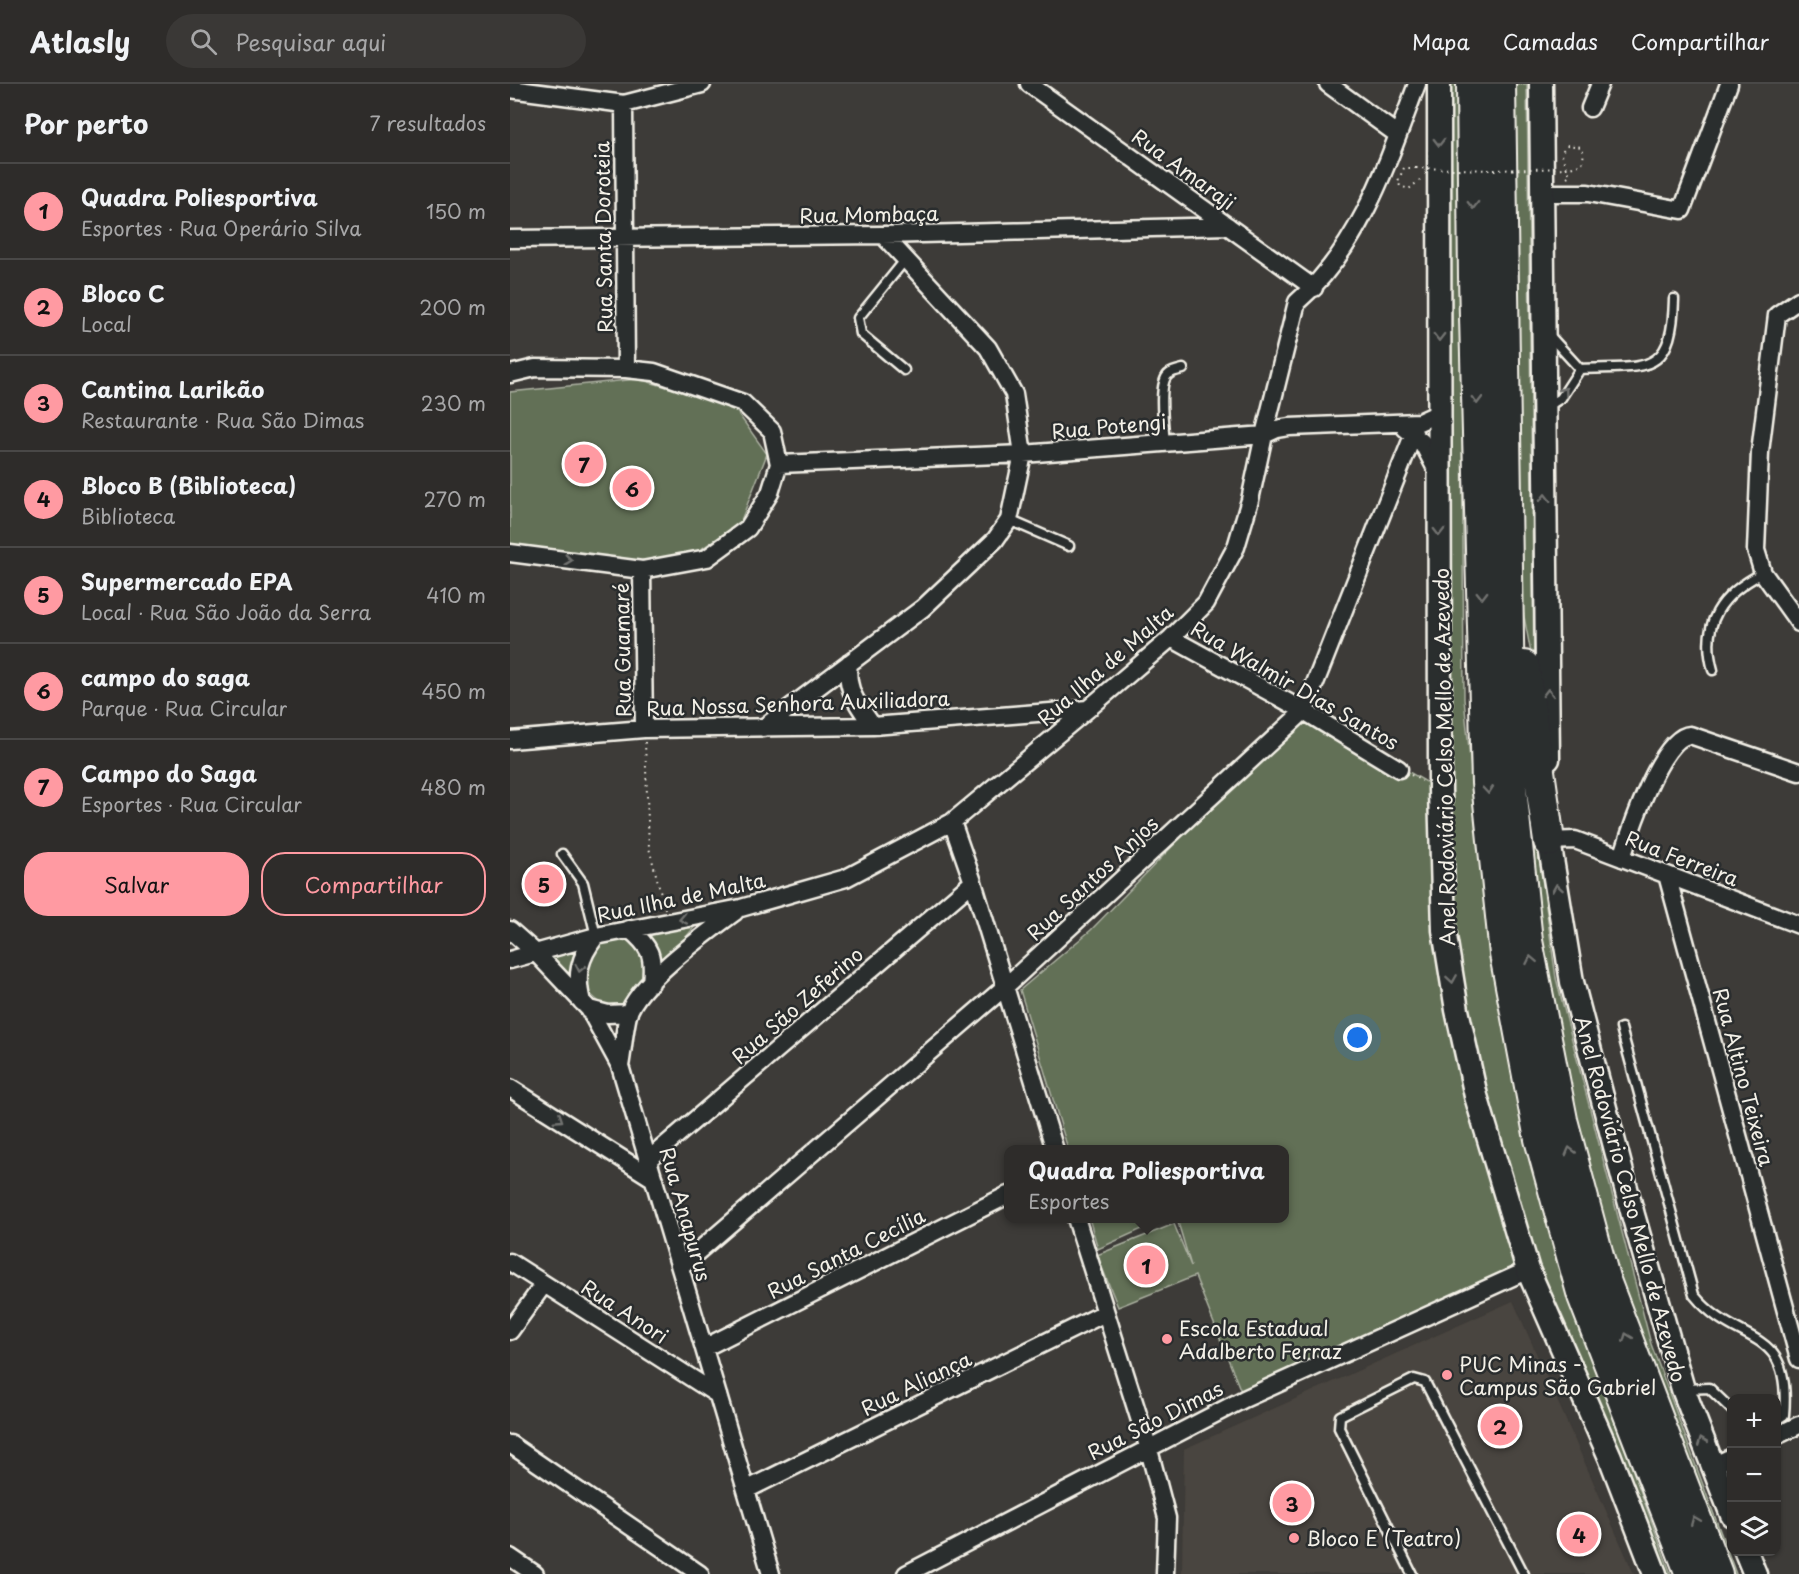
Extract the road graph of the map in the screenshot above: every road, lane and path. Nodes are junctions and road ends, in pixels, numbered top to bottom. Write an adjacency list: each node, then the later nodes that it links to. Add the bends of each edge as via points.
1 (702, 84): 12 (street)
2 (1029, 84): 17 (street, Rua Amaraji)
3 (1328, 84): 14 (street)
4 (1417, 84): 14 (street, Rua Ilha de Malta)
5 (1439, 84): 32 (main road, Anel Rodoviário Celso Mello de Azevedo, one-way to 32)
6 (1472, 84): 114 (highway, Anel Rodoviário Celso Mello de Azevedo, one-way to 114, via 1487,783 1506,954 1540,1139 1583,1296)
7 (1500, 84): 42 (highway, Anel Rodoviário Celso Mello de Azevedo)
8 (1541, 84): 16 (main road, Anel Rodoviário Celso Mello de Azevedo)
9 (1600, 84): 13 (street)
10 (1729, 84): 16 (street, via 1682,210)
11 (510, 89): 12 (street)
12 (624, 104): 19 (street, Rua Santa Doroteia)
13 (1590, 108)
14 (1398, 135): 22 (street, Rua Ilha de Malta, via 1344,250)
15 (1422, 162): 16 (path, bridge, via 1420,182 1409,189 1400,186 1398,181 1404,168 1416,168 1492,170 1570,168 1582,164 1581,147 1568,145 1563,150 1562,157 1570,175 1564,181)
16 (1542, 187): 25 (main road, Anel Rodoviário Celso Mello de Azevedo)
17 (1228, 226): 18 (street, Rua Mombaça); 22 (street, Rua Amaraji)
18 (883, 235): 19 (street, Rua Mombaça); 21 (street)
19 (623, 238): 20 (street, Rua Mombaça); 26 (street, Rua Santa Doroteia)
20 (510, 239)
21 (906, 259): 29 (lane, via 858,318 861,334); 37 (street, via 988,348 1014,394)
22 (1314, 288): 35 (street, Rua Ilha de Malta, via 1297,302)
23 (1674, 299): 28 (lane, via 1669,345 1659,358 1629,367)
24 (1799, 300): 45 (street, via 1777,315 1760,452 1756,550)
25 (1544, 330): 28 (lane); 31 (main road, Anel Rodoviário Celso Mello de Azevedo)
26 (626, 369): 30 (street, via 535,368); 38 (street, via 654,372 743,403 772,431)
27 (1183, 369): 36 (lane, via 1164,379)
28 (1580, 369): 31 (lane, one-way to 28, via 1561,398)
29 (904, 370)
30 (510, 374)
31 (1545, 409): 60 (main road, Anel Rodoviário Celso Mello de Azevedo, one-way to 31)
32 (1439, 413): 33 (street, Rua Potengi, via 1419,422); 39 (main road, Anel Rodoviário Celso Mello de Azevedo)
33 (1391, 421): 34 (street); 35 (street, Rua Potengi, via 1289,427)
34 (1414, 433): 39 (street); 51 (street, Rua Santos Anjos)
35 (1264, 435): 36 (street, Rua Potengi); 47 (street, Rua Ilha de Malta, via 1236,547 1206,603)
36 (1165, 443): 37 (street, Rua Potengi)
37 (1023, 454): 38 (street, Rua Potengi); 40 (street)
38 (779, 464): 44 (street, via 770,493 748,528 706,558)
39 (1439, 475): 58 (main road, Anel Rodoviário Celso Mello de Azevedo, one-way to 58)
40 (1010, 520): 41 (lane); 48 (street, via 995,540 923,608)
41 (1070, 546)
42 (1508, 548): 60 (highway); 115 (highway, Anel Rodoviário Celso Mello de Azevedo, one-way to 42, via 1604,1278 1562,1120 1527,942 1510,778)
43 (510, 553): 44 (street, one-way to 44)
44 (642, 570): 54 (street, Rua Guamaré)
45 (1762, 573): 46 (street); 49 (lane, via 1742,584 1715,612 1707,651)
46 (1799, 623)
47 (1171, 638): 50 (street, Rua Ilha de Malta); 51 (street, Rua Walmir Dias Santos)
48 (849, 663): 52 (street, via 848,686); 53 (street)
49 (1713, 670)
50 (1088, 709): 52 (street, Rua Nossa Senhora Auxiliadora); 59 (street, Rua Ilha de Malta)
51 (1304, 711): 56 (street, Rua Walmir Dias Santos); 74 (street, Rua Santos Anjos)
52 (873, 726): 53 (street, Rua Nossa Senhora Auxiliadora)
53 (763, 728): 54 (street, Rua Nossa Senhora Auxiliadora)
54 (644, 729): 55 (street, Rua Nossa Senhora Auxiliadora); 66 (path, via 649,848)
55 (510, 740)
56 (1399, 769): 58 (path)
57 (1799, 772): 62 (street, via 1683,735 1662,762 1633,820)
58 (1440, 790): 87 (main road, Anel Rodoviário Celso Mello de Azevedo, one-way to 87, via 1444,930 1457,1010 1476,1096)
59 (952, 822): 64 (street); 65 (street, Rua Ilha de Malta, via 846,878)
60 (1550, 842): 62 (street, Rua Ferreira, via 1575,840); 93 (main road, Anel Rodoviário Celso Mello de Azevedo, one-way to 60, via 1572,982)
61 (562, 854): 70 (lane, via 583,883)
62 (1622, 858): 63 (street, Rua Ferreira)
63 (1666, 875): 67 (street, Rua Ferreira); 92 (street, Rua Altino Teixeira)
64 (973, 882): 74 (street); 81 (street, Rua São Zeferino)
65 (741, 908): 66 (street, Rua Ilha de Malta, one-way to 66); 73 (street, Rua Anapurus, via 689,945)
66 (668, 922): 68 (street, Rua Ilha de Malta)
67 (1799, 925)
68 (629, 929): 70 (street, Rua Ilha de Malta); 73 (street, via 644,942 653,961)
69 (510, 930): 71 (street)
70 (596, 936): 71 (street, Rua Ilha de Malta); 75 (street, one-way to 75, via 578,969)
71 (537, 954): 72 (street, Rua Ilha de Malta); 75 (street)
72 (510, 960)
73 (651, 983): 76 (street, Rua Anapurus)
74 (1006, 986): 80 (street); 86 (street, Rua Santos Anjos)
75 (586, 1006): 76 (street, via 608,1014); 78 (street)
76 (629, 1013): 78 (street, Rua Anapurus)
77 (1621, 1028): 96 (lane, via 1694,1295 1705,1309 1768,1346 1780,1360 1786,1395)
78 (620, 1066): 81 (street, Rua Anapurus)
79 (510, 1088): 82 (street, one-way to 82)
80 (1054, 1145)
81 (648, 1160): 82 (street, Rua Anapurus)
82 (654, 1179): 86 (street, Rua Anapurus)
83 (1004, 1197): 91 (street, Rua Santa Cecília)
84 (1078, 1223): 89 (street)
85 (510, 1262): 88 (street, Rua Anori)
86 (680, 1267): 91 (street, Rua Anapurus)
87 (1528, 1270): 100 (street, Rua São Dimas, via 1244,1398); 113 (main road, Anel Rodoviário Celso Mello de Azevedo, via 1610,1457)
88 (544, 1284): 90 (street); 94 (street, Rua Anori)
89 (1105, 1313): 100 (street); 102 (street, Rua Aliança)
90 (510, 1331)
91 (704, 1348): 94 (street, Rua Anapurus)
92 (1799, 1359)
93 (1683, 1389): 95 (lane, via 1709,1388); 101 (main road, Anel Rodoviário Celso Mello de Azevedo, one-way to 93)
94 (718, 1395): 102 (street, Rua Anapurus)
95 (1727, 1406)
96 (1781, 1417)
97 (1799, 1425): 98 (street)
98 (1781, 1434)
99 (510, 1444): 107 (street)
100 (1148, 1446): 109 (street, Rua São Dimas); 110 (street, via 1167,1518)
101 (1722, 1462): 103 (main road, Anel Rodoviário Celso Mello de Azevedo)
102 (746, 1490): 108 (street, Rua Anapurus)
103 (1729, 1502)
104 (1748, 1556): 116 (main road)
105 (510, 1557): 106 (street)
106 (535, 1574)
107 (700, 1574)
108 (771, 1574)
109 (906, 1574)
110 (1165, 1574)
111 (1412, 1574): 112 (lane, via 1338,1421 1340,1416 1414,1379 1425,1382)
112 (1524, 1574)
113 (1655, 1574)
114 (1691, 1574)
115 (1717, 1574)
116 (1755, 1574)

